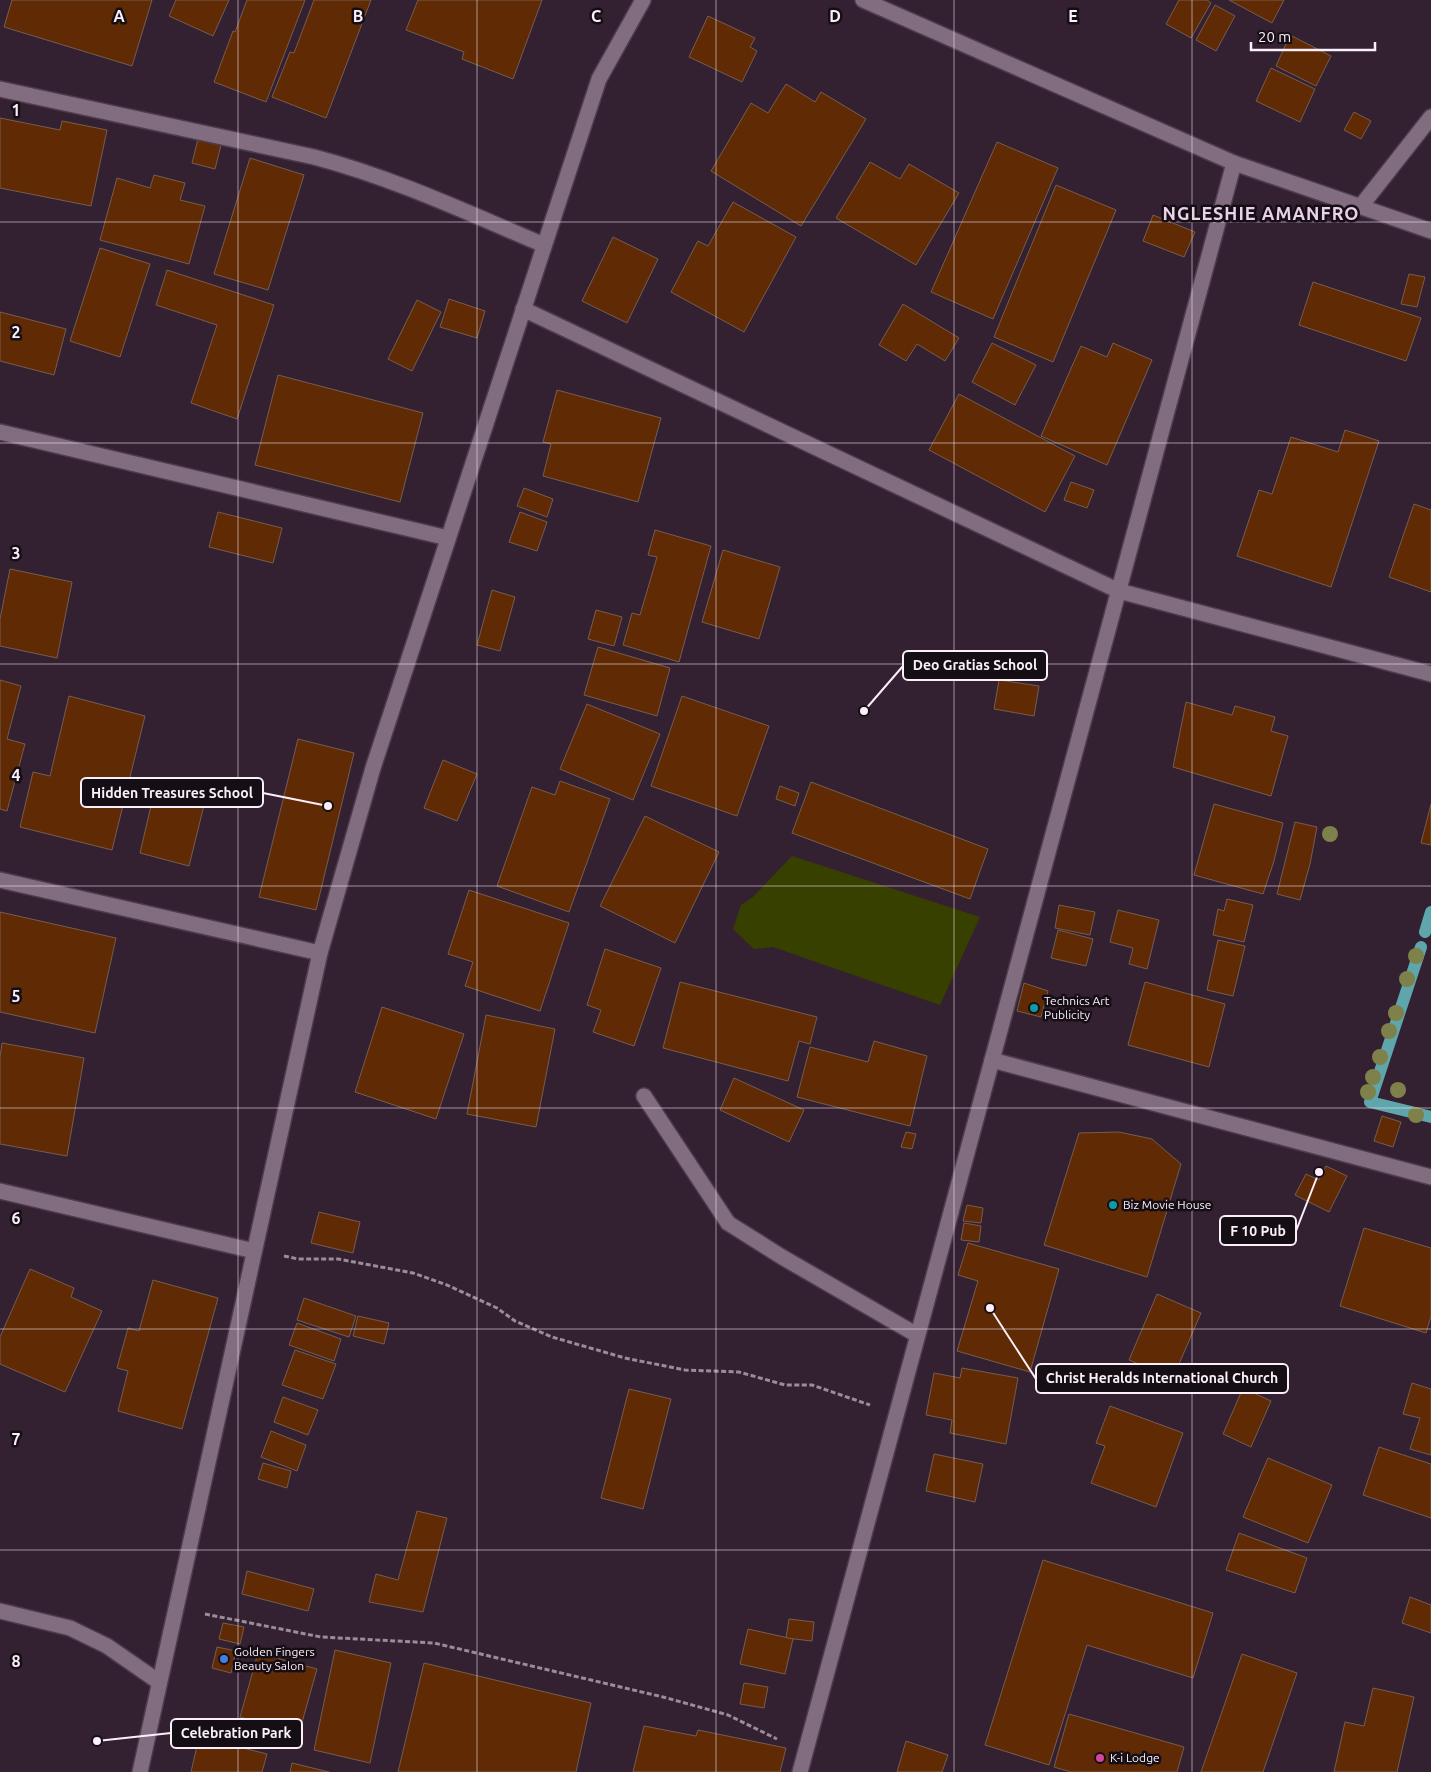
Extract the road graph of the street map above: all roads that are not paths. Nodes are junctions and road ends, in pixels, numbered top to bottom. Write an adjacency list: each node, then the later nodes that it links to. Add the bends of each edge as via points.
1 (643, 0): 8 (street, via 599,80)
2 (863, 0): 5 (street)
3 (0, 89): 8 (street, via 357,168)
4 (1431, 117): 6 (street)
5 (1234, 163): 6 (street); 12 (street)
6 (1361, 206): 7 (street)
7 (1431, 231)
8 (544, 245): 9 (street)
9 (523, 309): 11 (street); 12 (street)
10 (0, 432): 11 (street)
11 (448, 538): 15 (street, via 373,768)
12 (1119, 591): 13 (street); 16 (street)
13 (1431, 674)
14 (0, 880): 15 (street)
15 (320, 953): 20 (street)
16 (992, 1060): 18 (street); 21 (street)
17 (644, 1096): 21 (street, via 728,1223)
18 (1431, 1177)
19 (0, 1191): 20 (street)
20 (254, 1251): 23 (street)
21 (917, 1335): 24 (street)
22 (0, 1611): 23 (street, via 70,1628 107,1646)
23 (159, 1682): 25 (street)
24 (803, 1771)
25 (140, 1772)

